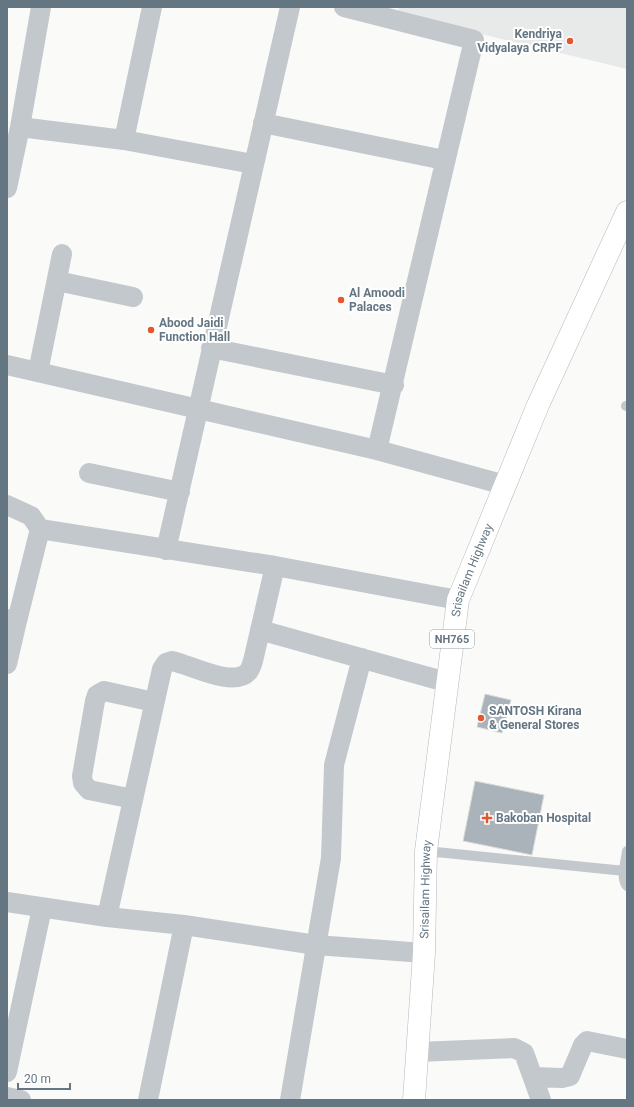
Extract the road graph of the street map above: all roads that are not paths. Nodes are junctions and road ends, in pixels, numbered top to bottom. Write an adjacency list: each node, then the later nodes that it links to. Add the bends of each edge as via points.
1 (41, 7): 6 (street)
2 (152, 7): 7 (street)
3 (290, 7): 5 (street)
4 (344, 7): 8 (street, via 474,40)
5 (263, 123): 8 (street); 9 (street)
6 (20, 127): 7 (street); 10 (street)
7 (124, 140): 9 (street)
8 (444, 160): 18 (street)
9 (253, 164): 15 (street)
10 (7, 188)
11 (627, 212): 22 (highway, Srisailam Highway / NH765, via 538,405)
12 (62, 254): 13 (street)
13 (57, 281): 14 (street); 17 (street)
14 (133, 297)
15 (211, 348): 18 (street); 19 (street)
16 (7, 365): 17 (street)
17 (38, 372): 19 (street)
18 (394, 386): 20 (street)
19 (197, 410): 20 (street); 23 (street)
20 (377, 450): 22 (street)
21 (89, 474): 23 (street)
22 (505, 485): 28 (highway, Srisailam Highway / NH765)
23 (180, 492): 26 (street)
24 (7, 505): 25 (street, via 31,516)
25 (40, 529): 26 (street); 29 (street)
26 (166, 550): 27 (street)
27 (275, 566): 28 (street); 30 (street)
28 (458, 600): 33 (highway, Srisailam Highway / NH765)
29 (12, 620): 32 (street)
30 (260, 630): 31 (street); 34 (street, via 248,672 228,679 172,661 166,663 162,669)
31 (362, 658): 33 (street); 44 (street, via 334,765 331,858)
32 (7, 664)
33 (446, 682): 36 (highway, Srisailam Highway / NH765)
34 (154, 702): 35 (street); 35 (street, via 104,691 97,695 95,701 82,776 83,784 89,790)
35 (133, 800): 42 (street)
36 (426, 851): 38 (lane); 45 (highway, Srisailam Highway / NH765)
37 (627, 851): 38 (lane)
38 (625, 871): 39 (lane, via 624,882)
39 (627, 886)
40 (7, 902): 41 (street)
41 (42, 908): 42 (street); 48 (street)
42 (107, 917): 43 (street)
43 (184, 925): 44 (street); 52 (street)
44 (316, 946): 45 (street); 53 (street)
45 (424, 953): 47 (highway, Srisailam Highway / NH765)
46 (627, 1049): 49 (street, via 587,1041 570,1076)
47 (417, 1052): 49 (street, via 514,1048 524,1053); 54 (highway, Srisailam Highway / NH765)
48 (7, 1072)
49 (533, 1077): 55 (street)
50 (7, 1097): 51 (street)
51 (21, 1100)
52 (148, 1100)
53 (290, 1100)
54 (414, 1100)
55 (541, 1100)

